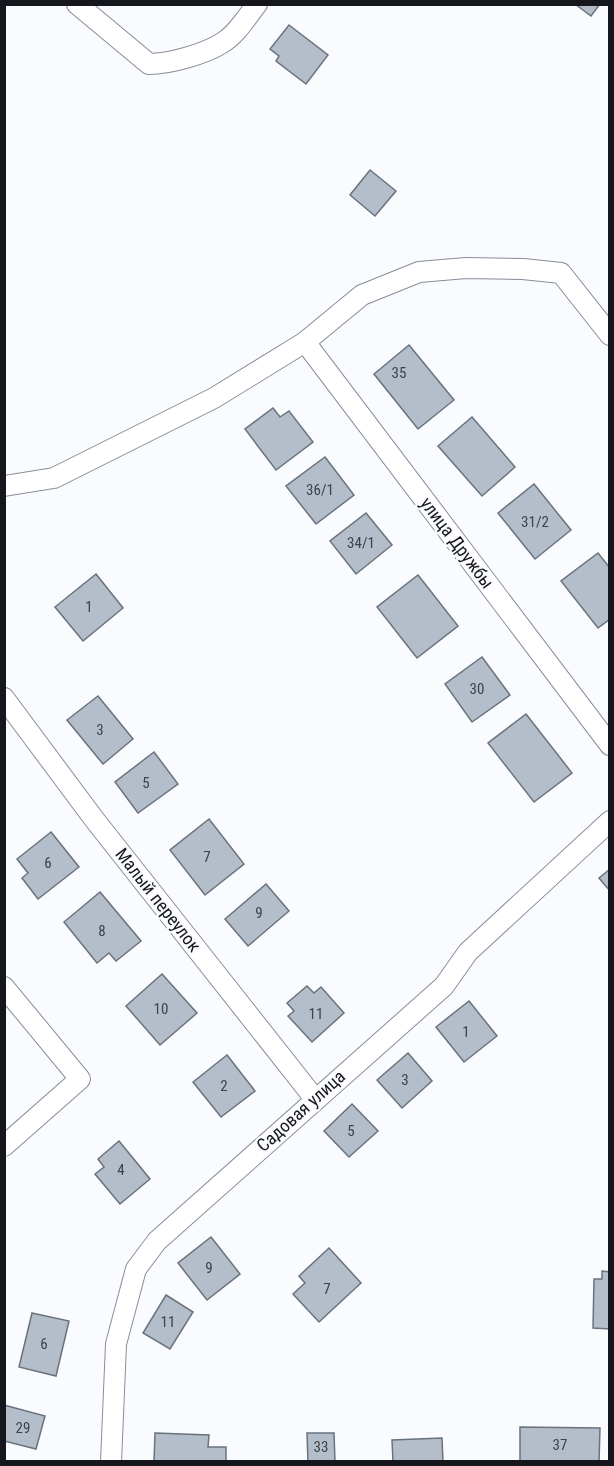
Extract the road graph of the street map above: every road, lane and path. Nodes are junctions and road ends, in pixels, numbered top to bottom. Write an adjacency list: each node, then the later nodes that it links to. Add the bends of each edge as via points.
1 (77, 4): 2 (street, via 149,64 164,64 222,43)
2 (257, 4)
3 (609, 335): 4 (street, via 561,273 466,268 419,272 362,295)
4 (305, 342): 5 (street, via 214,398 54,478); 7 (street, улица Дружбы)
5 (4, 486)
6 (4, 698): 10 (street, Малый переулок, via 94,819)
7 (609, 745)
8 (609, 821): 10 (street, Садовая улица, via 468,952 444,986)
9 (4, 987): 11 (street, via 80,1079)
10 (315, 1099): 12 (street, Садовая улица, via 157,1241 135,1269 116,1344)
11 (4, 1146)
12 (111, 1461)

